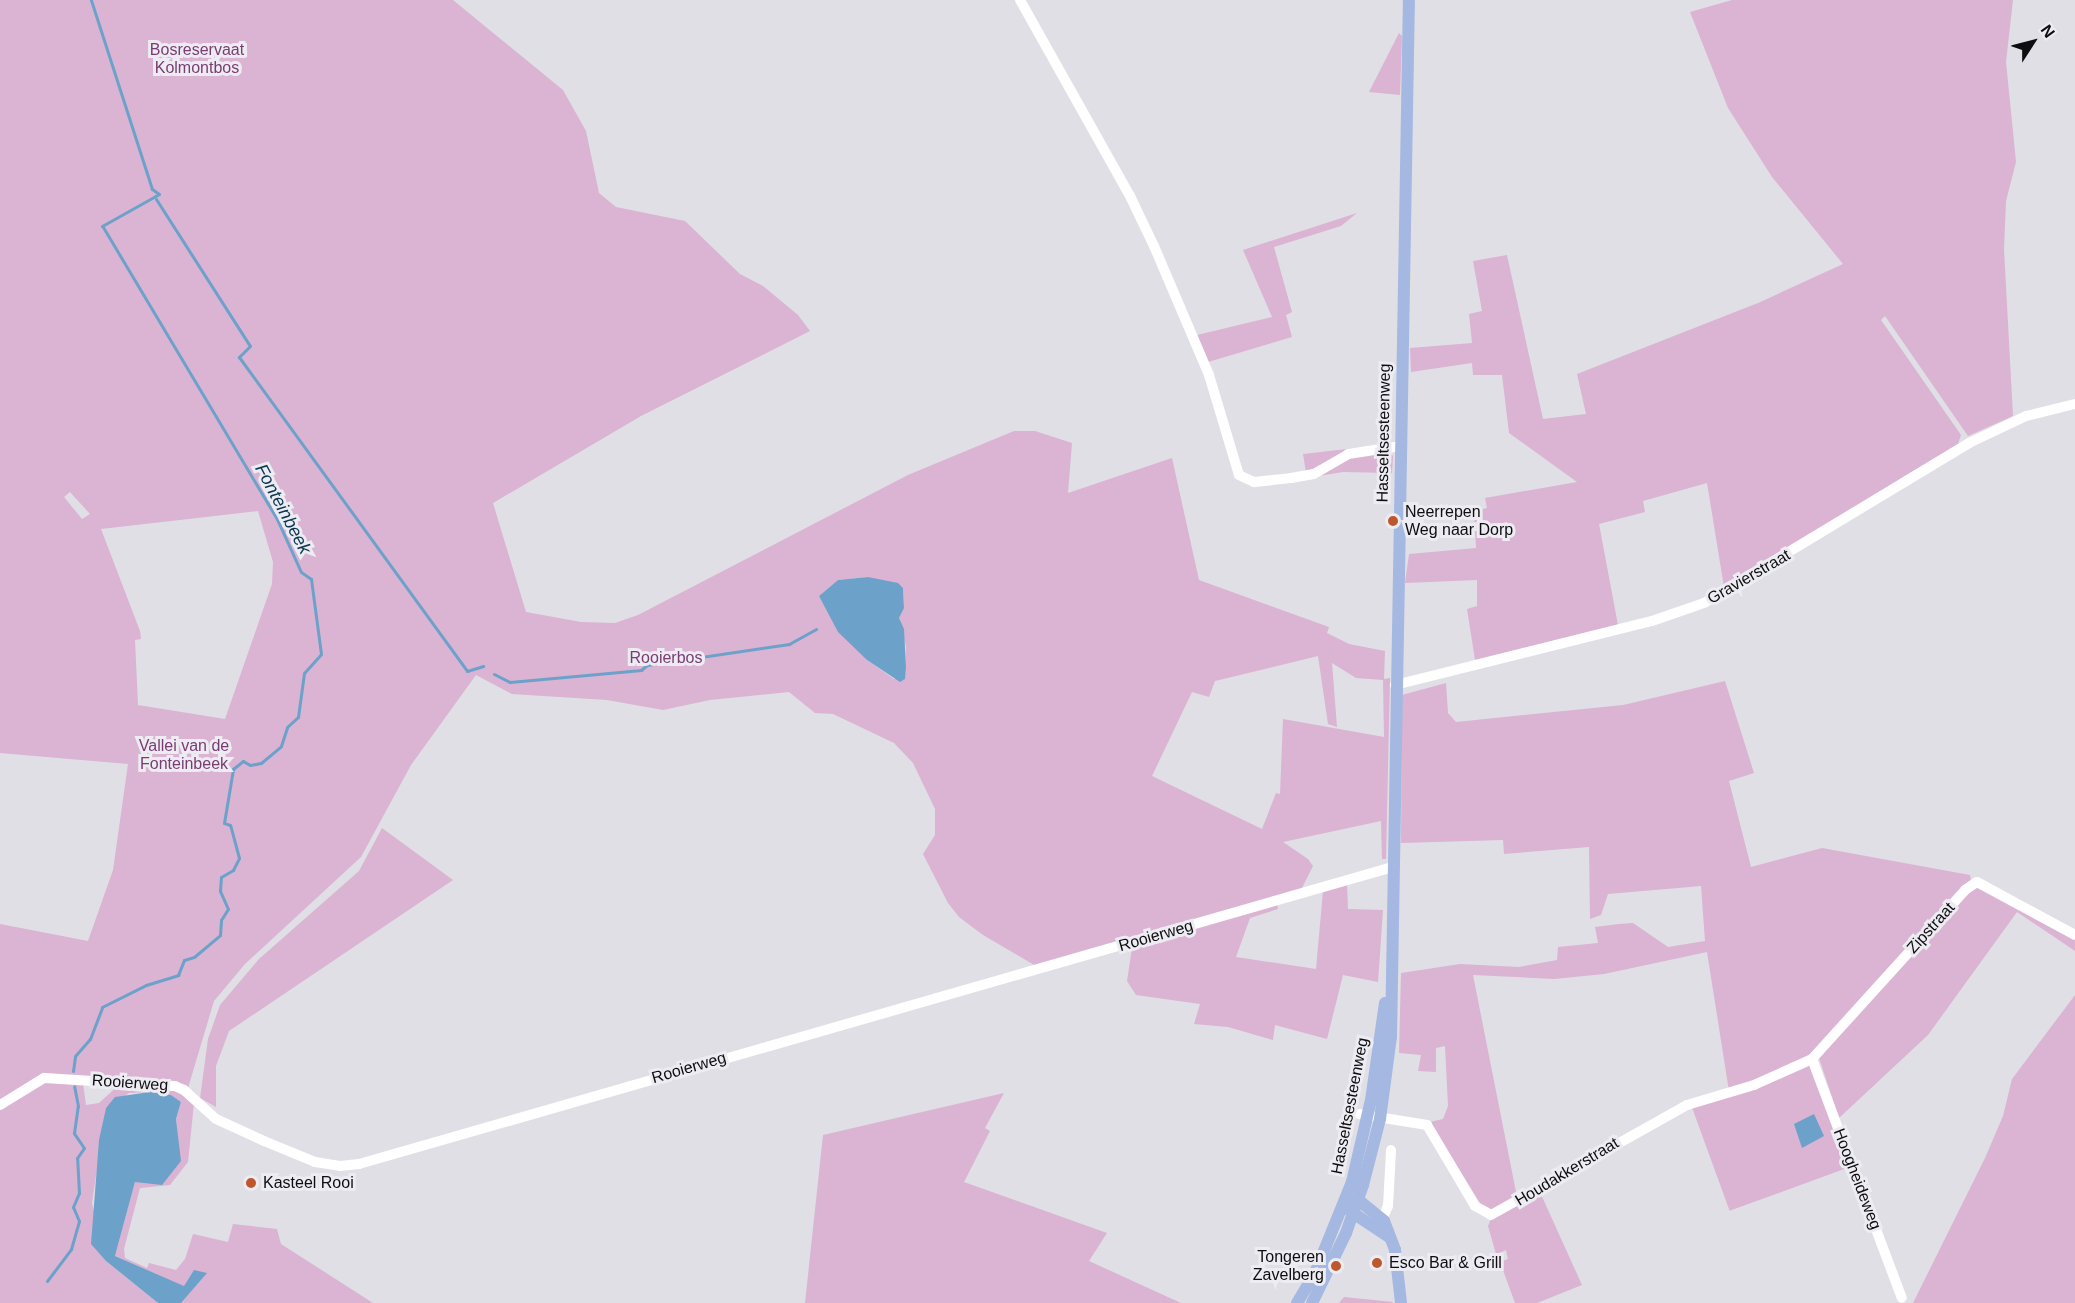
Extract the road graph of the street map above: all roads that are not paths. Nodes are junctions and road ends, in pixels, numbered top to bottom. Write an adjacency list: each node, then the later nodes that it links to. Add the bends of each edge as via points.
1 (1020, 0): 4 (street, via 1154,246 1209,375 1239,475 1254,482 1292,478 1314,474 1348,454)
2 (1409, 0): 4 (main road, Hasseltsesteenweg)
3 (2075, 404): 5 (street, Gravierstraat, via 2026,416 1969,442 1704,603 1652,621)
4 (1400, 446): 5 (main road, Hasseltsesteenweg)
5 (1395, 685): 6 (main road, Hasseltsesteenweg)
6 (1392, 867): 9 (street, Rooierweg, via 359,1164 315,1162 264,1141 216,1119 175,1086 44,1078); 10 (main road, Hasseltsesteenweg, via 1391,1037)
7 (2075, 935): 8 (street, Zipstraat, via 1977,882 1965,890)
8 (1812, 1059): 10 (street, Houdakkerstraat, via 1746,1088 1687,1105 1491,1215 1475,1206 1427,1125 1417,1120); 15 (street, Hoogheideweg)
9 (0, 1105)
10 (1369, 1116): 12 (main road, Hasseltsesteenweg)
11 (1391, 1150): 14 (street, via 1388,1206)
12 (1351, 1202): 13 (main road, Hasseltsesteenweg); 14 (main road); 16 (main road, Hasseltsesteenweg)
13 (1353, 1216): 14 (main road); 17 (main road, Hasseltsesteenweg)
14 (1381, 1224): 18 (main road, via 1392,1240)
15 (1902, 1298)
16 (1297, 1303)
17 (1312, 1303)
18 (1401, 1303)

